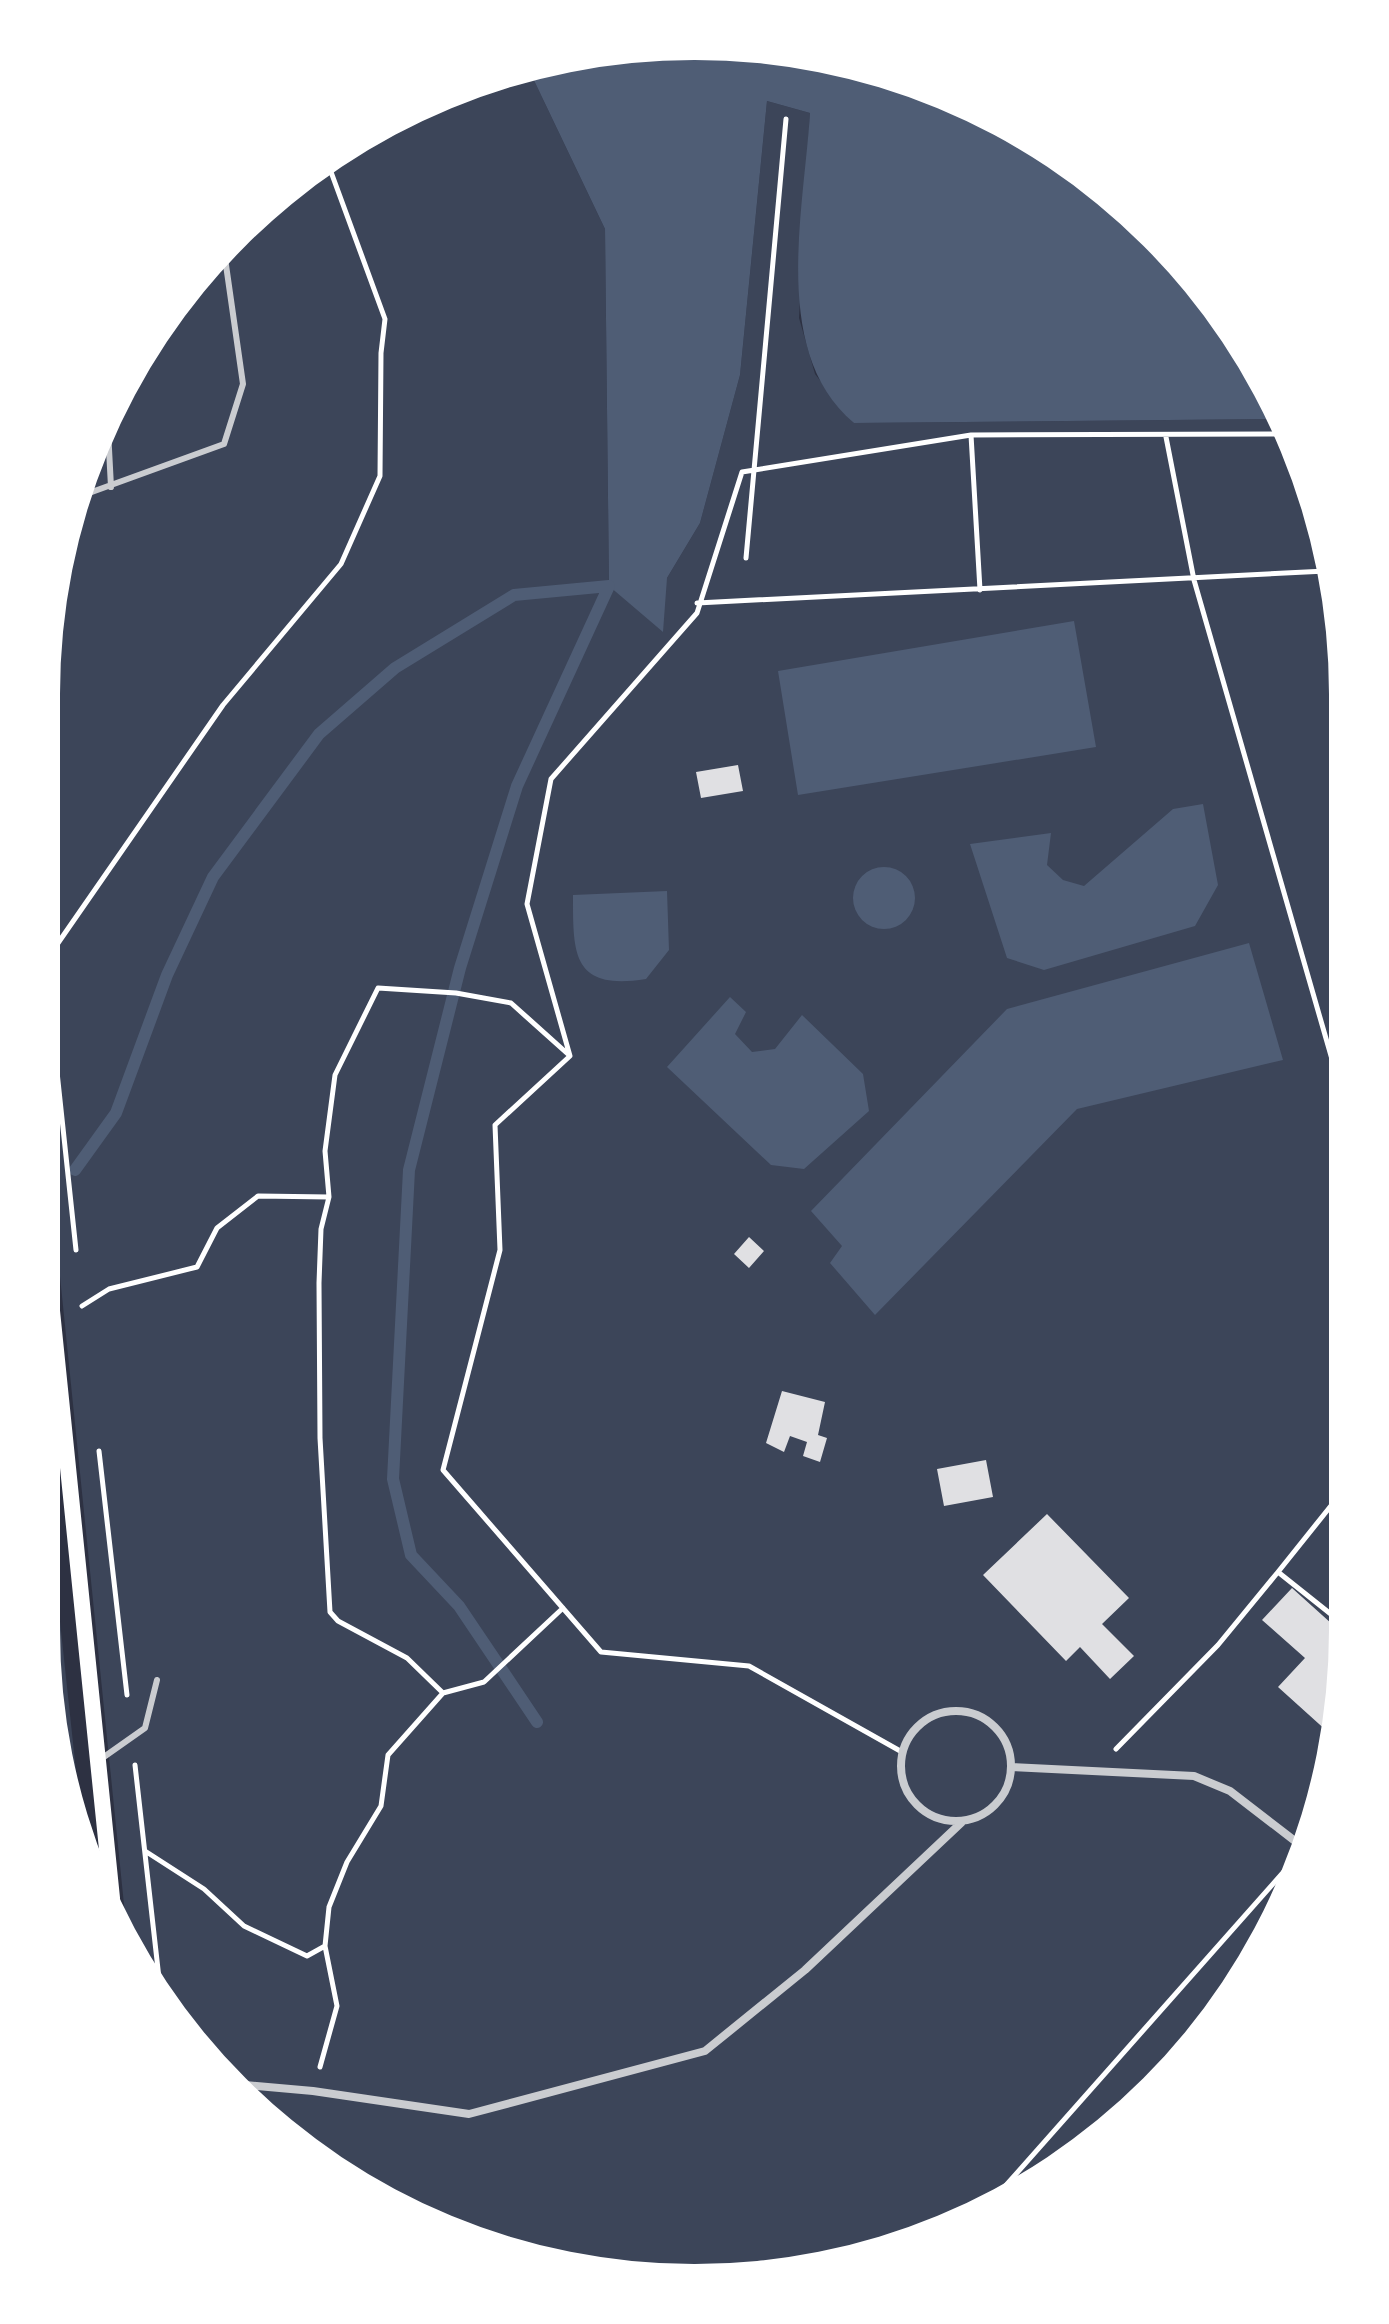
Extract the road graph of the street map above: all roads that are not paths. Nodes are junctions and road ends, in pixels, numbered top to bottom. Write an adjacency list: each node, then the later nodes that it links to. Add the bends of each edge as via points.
1 (226, 266): 3 (lane, via 243,384 224,444)
2 (109, 450): 3 (lane)
3 (111, 487): 4 (lane)
4 (94, 492)
5 (60, 1389): 7 (main road)
6 (157, 1680): 7 (lane, via 145,1728)
7 (98, 1761): 11 (main road)
8 (1012, 1767): 9 (street, via 1005,1794 987,1813); 9 (street, via 1006,1742 989,1721 964,1711 938,1714 915,1728 902,1752 902,1779 914,1802 935,1818); 10 (street, via 1194,1776 1230,1791)
9 (962, 1822): 12 (street, via 805,1970 705,2051 469,2114)
10 (1293, 1839)
11 (110, 1876)
12 (254, 2086)

